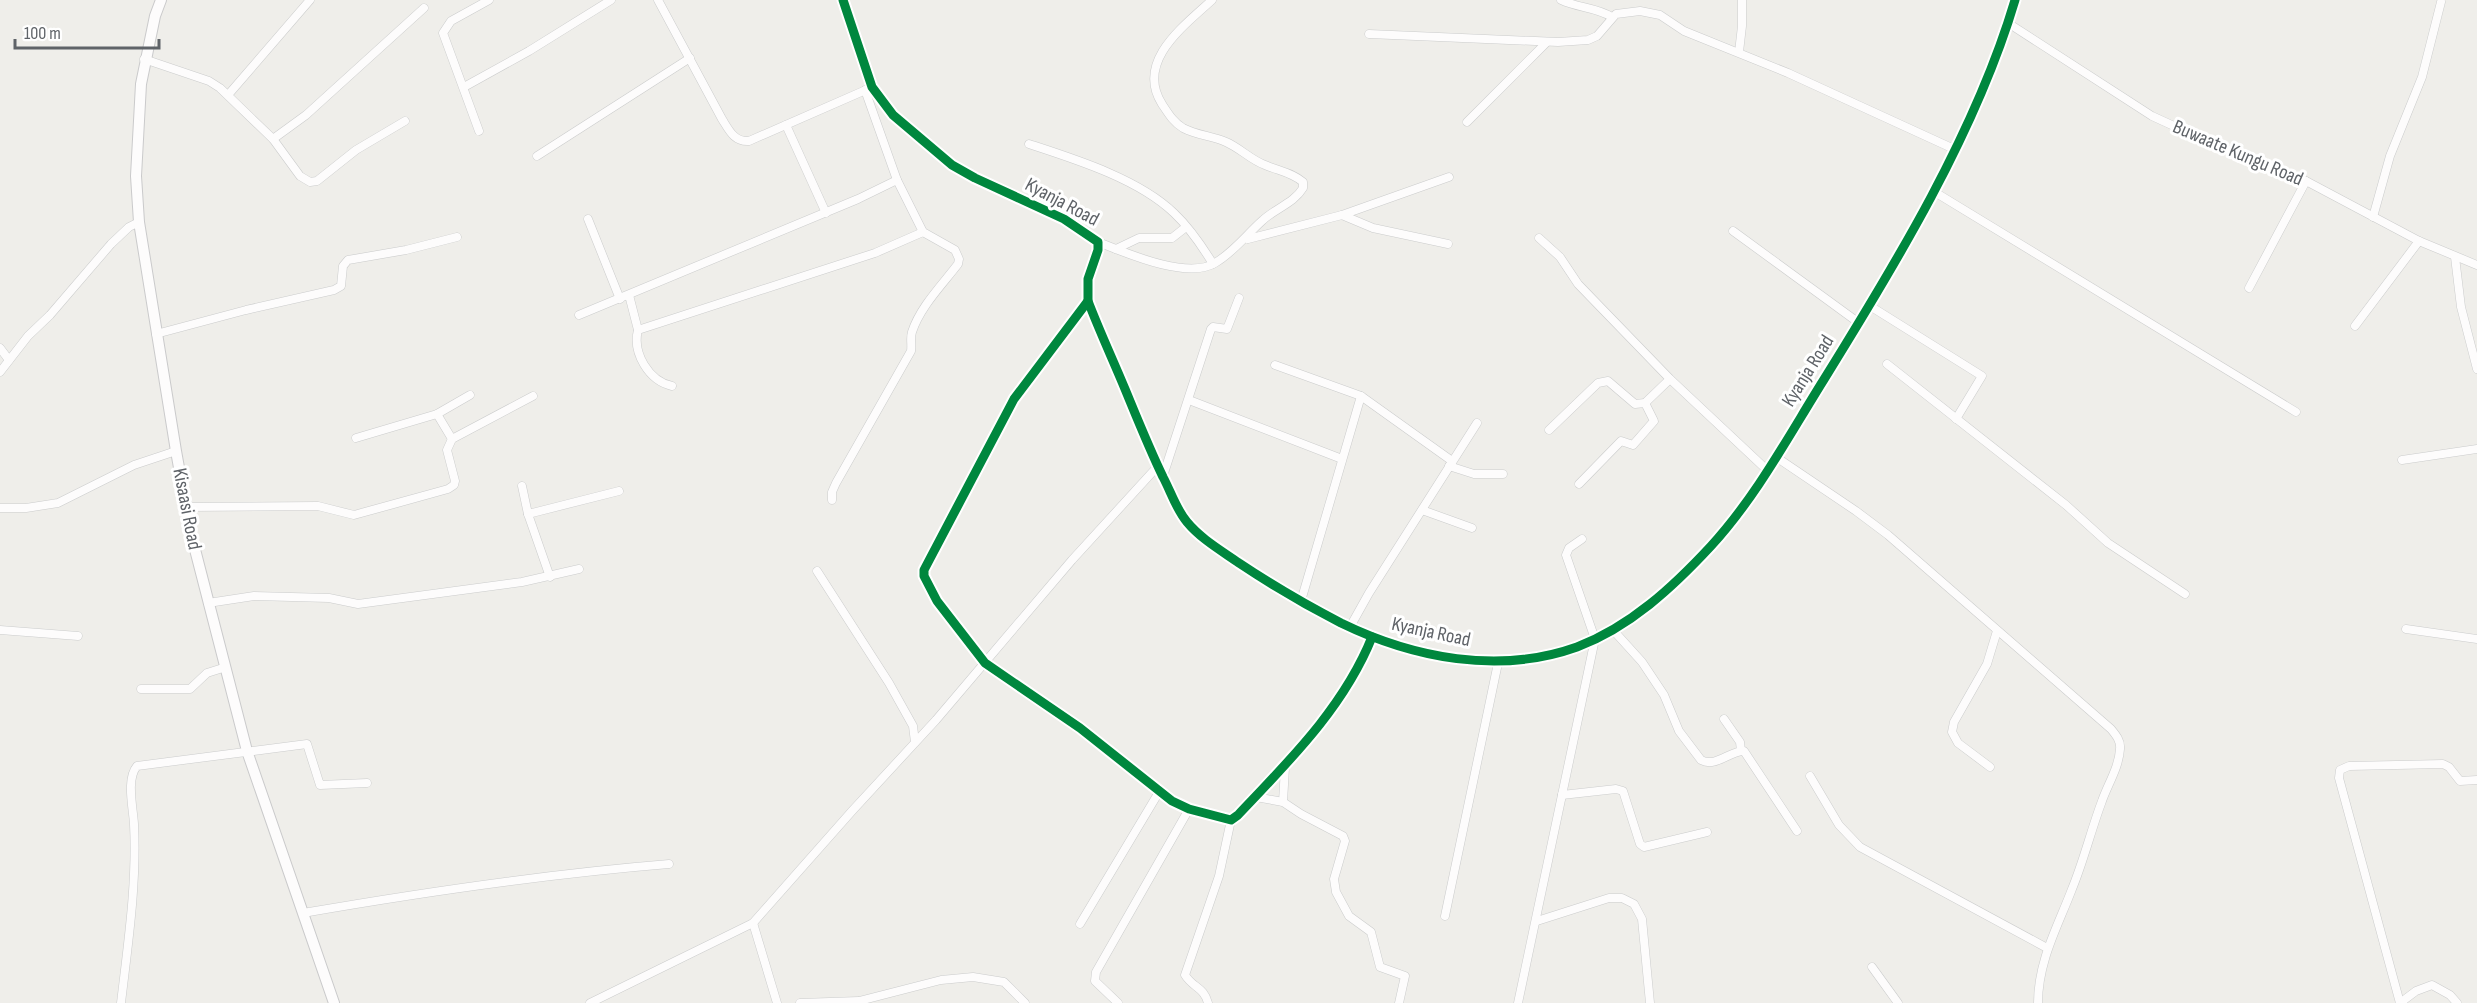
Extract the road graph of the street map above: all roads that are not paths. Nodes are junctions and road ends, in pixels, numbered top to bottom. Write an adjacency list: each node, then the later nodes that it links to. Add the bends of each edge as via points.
1 (161, 0): 19 (main road, Kisaasi Road)
2 (310, 0): 22 (street)
3 (489, 0): 20 (street, via 451,21 443,33)
4 (610, 0): 20 (street)
5 (658, 0): 18 (street)
6 (843, 0): 21 (street, Kyanja Road)
7 (1212, 0): 45 (street, via 1157,58 1157,96 1185,129 1224,141 1303,182 1299,195 1263,220)
8 (1561, 0): 13 (street, via 1596,8)
9 (1742, 0): 17 (street)
10 (2015, 0): 14 (street, Kyanja Road)
11 (2441, 2): 37 (street, via 2422,77 2390,156)
12 (424, 8): 27 (street, via 306,115)
13 (1612, 17): 16 (street, via 1603,31 1588,40); 17 (street, via 1633,11 1651,12 1684,31)
14 (2008, 23): 29 (street, Kyanja Road); 33 (street, Buwaate Kungu Road, via 2152,116)
15 (1369, 34): 16 (street)
16 (1546, 43): 24 (street)
17 (1739, 52): 29 (street)
18 (690, 57): 25 (street, via 736,139 749,141); 30 (street)
19 (144, 59): 22 (street, via 209,81); 39 (main road, Kisaasi Road, via 135,176)
20 (464, 87): 26 (street)
21 (868, 89): 25 (street); 32 (street); 47 (street, Kyanja Road, via 952,165 1064,219)
22 (228, 96): 27 (street)
23 (405, 121): 27 (street, via 356,150 314,183 300,176)
24 (1467, 122)
25 (786, 125): 35 (street)
26 (479, 131)
27 (273, 139)
28 (1029, 144): 40 (street, via 1124,181 1154,197)
29 (1954, 149): 34 (street, Kyanja Road)
30 (537, 156)
31 (1449, 177): 36 (street)
32 (897, 180): 35 (street); 42 (street)
33 (2306, 181): 37 (street, Buwaate Kungu Road); 53 (street)
34 (1933, 191): 58 (street, Kyanja Road); 77 (street)
35 (826, 213): 54 (street)
36 (1342, 215): 45 (street); 48 (street, via 1373,228)
37 (2373, 217): 46 (street, Buwaate Kungu Road)
38 (588, 219): 56 (street)
39 (139, 222): 63 (main road, Kisaasi Road); 65 (street, via 111,244)
40 (1186, 227): 49 (street, via 1172,238 1139,238); 51 (street)
41 (1733, 231): 60 (street)
42 (923, 232): 62 (street, via 876,253); 97 (street, via 956,250 958,264 924,309 910,340 911,351 836,483)
43 (457, 237): 63 (street, via 348,260 342,266 341,286 334,290)
44 (1539, 237): 70 (street, via 1560,257 1578,284)
45 (1246, 239): 51 (street)
46 (2420, 241): 50 (street, Buwaate Kungu Road); 61 (street)
47 (1098, 242): 49 (street); 57 (street, Kyanja Road, via 1088,279)
48 (1448, 244)
49 (1116, 249): 51 (street, via 1171,266 1196,268)
50 (2455, 257): 52 (street, Buwaate Kungu Road); 68 (street, via 2461,307)
51 (1214, 264)
52 (2477, 265)
53 (2249, 288)
54 (629, 295): 56 (street); 62 (street)
55 (1239, 298): 75 (street, via 1227,329 1211,329)
56 (620, 299): 59 (street)
57 (1088, 300): 90 (street, Kyanja Road); 119 (street, via 1014,399 924,570 937,601)
58 (1870, 306): 60 (street, Kyanja Road); 79 (street, via 1982,376)
59 (579, 315)
60 (1859, 323): 86 (street, Kyanja Road)
61 (2355, 326)
62 (638, 330): 71 (street, via 637,347 642,360 659,381)
63 (156, 334): 85 (main road, Kisaasi Road)
64 (0, 348): 65 (street)
65 (9, 360): 69 (street)
66 (1887, 364): 79 (street)
67 (1275, 365): 74 (street)
68 (2477, 369)
69 (0, 372)
70 (1670, 379): 76 (street); 91 (street)
71 (672, 386)
72 (470, 395): 78 (street)
73 (533, 396): 83 (street)
74 (1361, 396): 87 (street); 89 (street)
75 (1189, 400): 87 (street); 93 (street)
76 (1645, 403): 81 (street, via 1635,404 1603,381); 94 (street, via 1653,424 1633,445 1621,441)
77 (2296, 412)
78 (437, 414): 82 (street); 83 (street)
79 (1956, 419): 107 (street, via 2108,543)
80 (1477, 423): 89 (street)
81 (1549, 430)
82 (356, 438)
83 (452, 439): 98 (street, via 447,450 455,481 452,487 354,515 318,506)
84 (2477, 449): 88 (street)
85 (176, 451): 98 (main road, Kisaasi Road); 99 (street, via 134,465 58,503)
86 (1776, 457): 91 (street, Kyanja Road); 114 (street, via 1888,535)
87 (1342, 459): 108 (street)
88 (2402, 460)
89 (1451, 463): 92 (street, via 1474,474); 100 (street)
90 (1158, 466): 93 (street, Kyanja Road); 119 (street)
91 (1767, 470): 113 (street, Kyanja Road, via 1710,547 1649,605)
92 (1503, 474)
93 (1163, 476): 108 (street, Kyanja Road, via 1180,513 1200,535)
94 (1579, 484)
95 (522, 486): 101 (street)
96 (619, 491): 101 (street)
97 (832, 500)
98 (186, 507): 109 (main road, Kisaasi Road)
99 (0, 508)
100 (1422, 510): 102 (street); 110 (street)
101 (528, 514): 106 (street)
102 (1472, 528)
103 (1582, 539): 117 (street, via 1566,555)
104 (579, 569): 106 (street)
105 (817, 572): 124 (street, via 889,683 913,726)
106 (550, 577): 109 (street, via 358,604 329,598 254,596)
107 (2185, 594)
108 (1300, 601): 110 (street, Kyanja Road)
109 (208, 603): 121 (main road, Kisaasi Road)
110 (1350, 627): 116 (street, Kyanja Road)
111 (2406, 629): 118 (street)
112 (0, 630): 115 (street)
113 (1613, 630): 117 (street, Kyanja Road); 125 (street, via 1642,662 1664,695 1679,731 1701,760 1713,762)
114 (1997, 631): 128 (street, via 1987,664 1952,732 1958,743); 146 (street, via 2111,729 2120,746 2090,840)
115 (78, 636)
116 (1372, 637): 120 (street, Kyanja Road, via 1425,653); 127 (street, via 1353,679)
117 (1595, 639): 120 (street, Kyanja Road, via 1558,653); 133 (street)
118 (2477, 639)
119 (985, 663): 124 (street); 132 (street, via 1080,728)
120 (1498, 663): 142 (street)
121 (226, 667): 122 (street, via 207,673 190,689); 126 (main road, Kisaasi Road)
122 (141, 689)
123 (1724, 719): 125 (street, via 1740,741)
124 (915, 742): 144 (street)
125 (1741, 751): 138 (street, via 1748,754)
126 (247, 752): 131 (street, via 307,744 320,785); 141 (main road, Kisaasi Road); 148 (street, via 141,763 132,773 133,903)
127 (1285, 767): 134 (street); 135 (street)
128 (1990, 767)
129 (1810, 776): 146 (street, via 1839,825 1860,847)
130 (2477, 780): 161 (street, via 2460,781 2443,764 2349,766 2340,770)
131 (367, 783)
132 (1159, 792): 136 (street); 145 (street)
133 (1562, 795): 139 (street, via 1623,791 1644,847); 143 (street)
134 (1256, 797): 135 (street); 137 (street)
135 (1283, 802): 156 (street, via 1343,836 1334,879 1336,892 1348,916 1371,932 1380,967 1405,976)
136 (1189, 809): 137 (street); 154 (street, via 1096,972 1095,981)
137 (1231, 820): 155 (street, via 1218,876 1185,975 1205,993)
138 (1797, 831)
139 (1707, 832)
140 (669, 864): 141 (street, via 594,870)
141 (303, 913): 149 (main road, Kisaasi Road)
142 (1445, 916)
143 (1537, 921): 157 (street); 158 (street, via 1609,898 1622,898 1634,904 1642,919)
144 (753, 923): 150 (street); 151 (street)
145 (1080, 924)
146 (2047, 948): 160 (street)
147 (1872, 967): 159 (street)
148 (121, 1003)
149 (334, 1003)
150 (590, 1003)
151 (777, 1003)
152 (800, 1003): 153 (street, via 859,1001 941,980 973,977 1004,982)
153 (1025, 1003)
154 (1118, 1003)
155 (1208, 1003)
156 (1399, 1003)
157 (1518, 1003)
158 (1650, 1003)
159 (1898, 1003)
160 (2038, 1003)
161 (2400, 1003): 162 (street, via 2432,985)
162 (2457, 1003)

